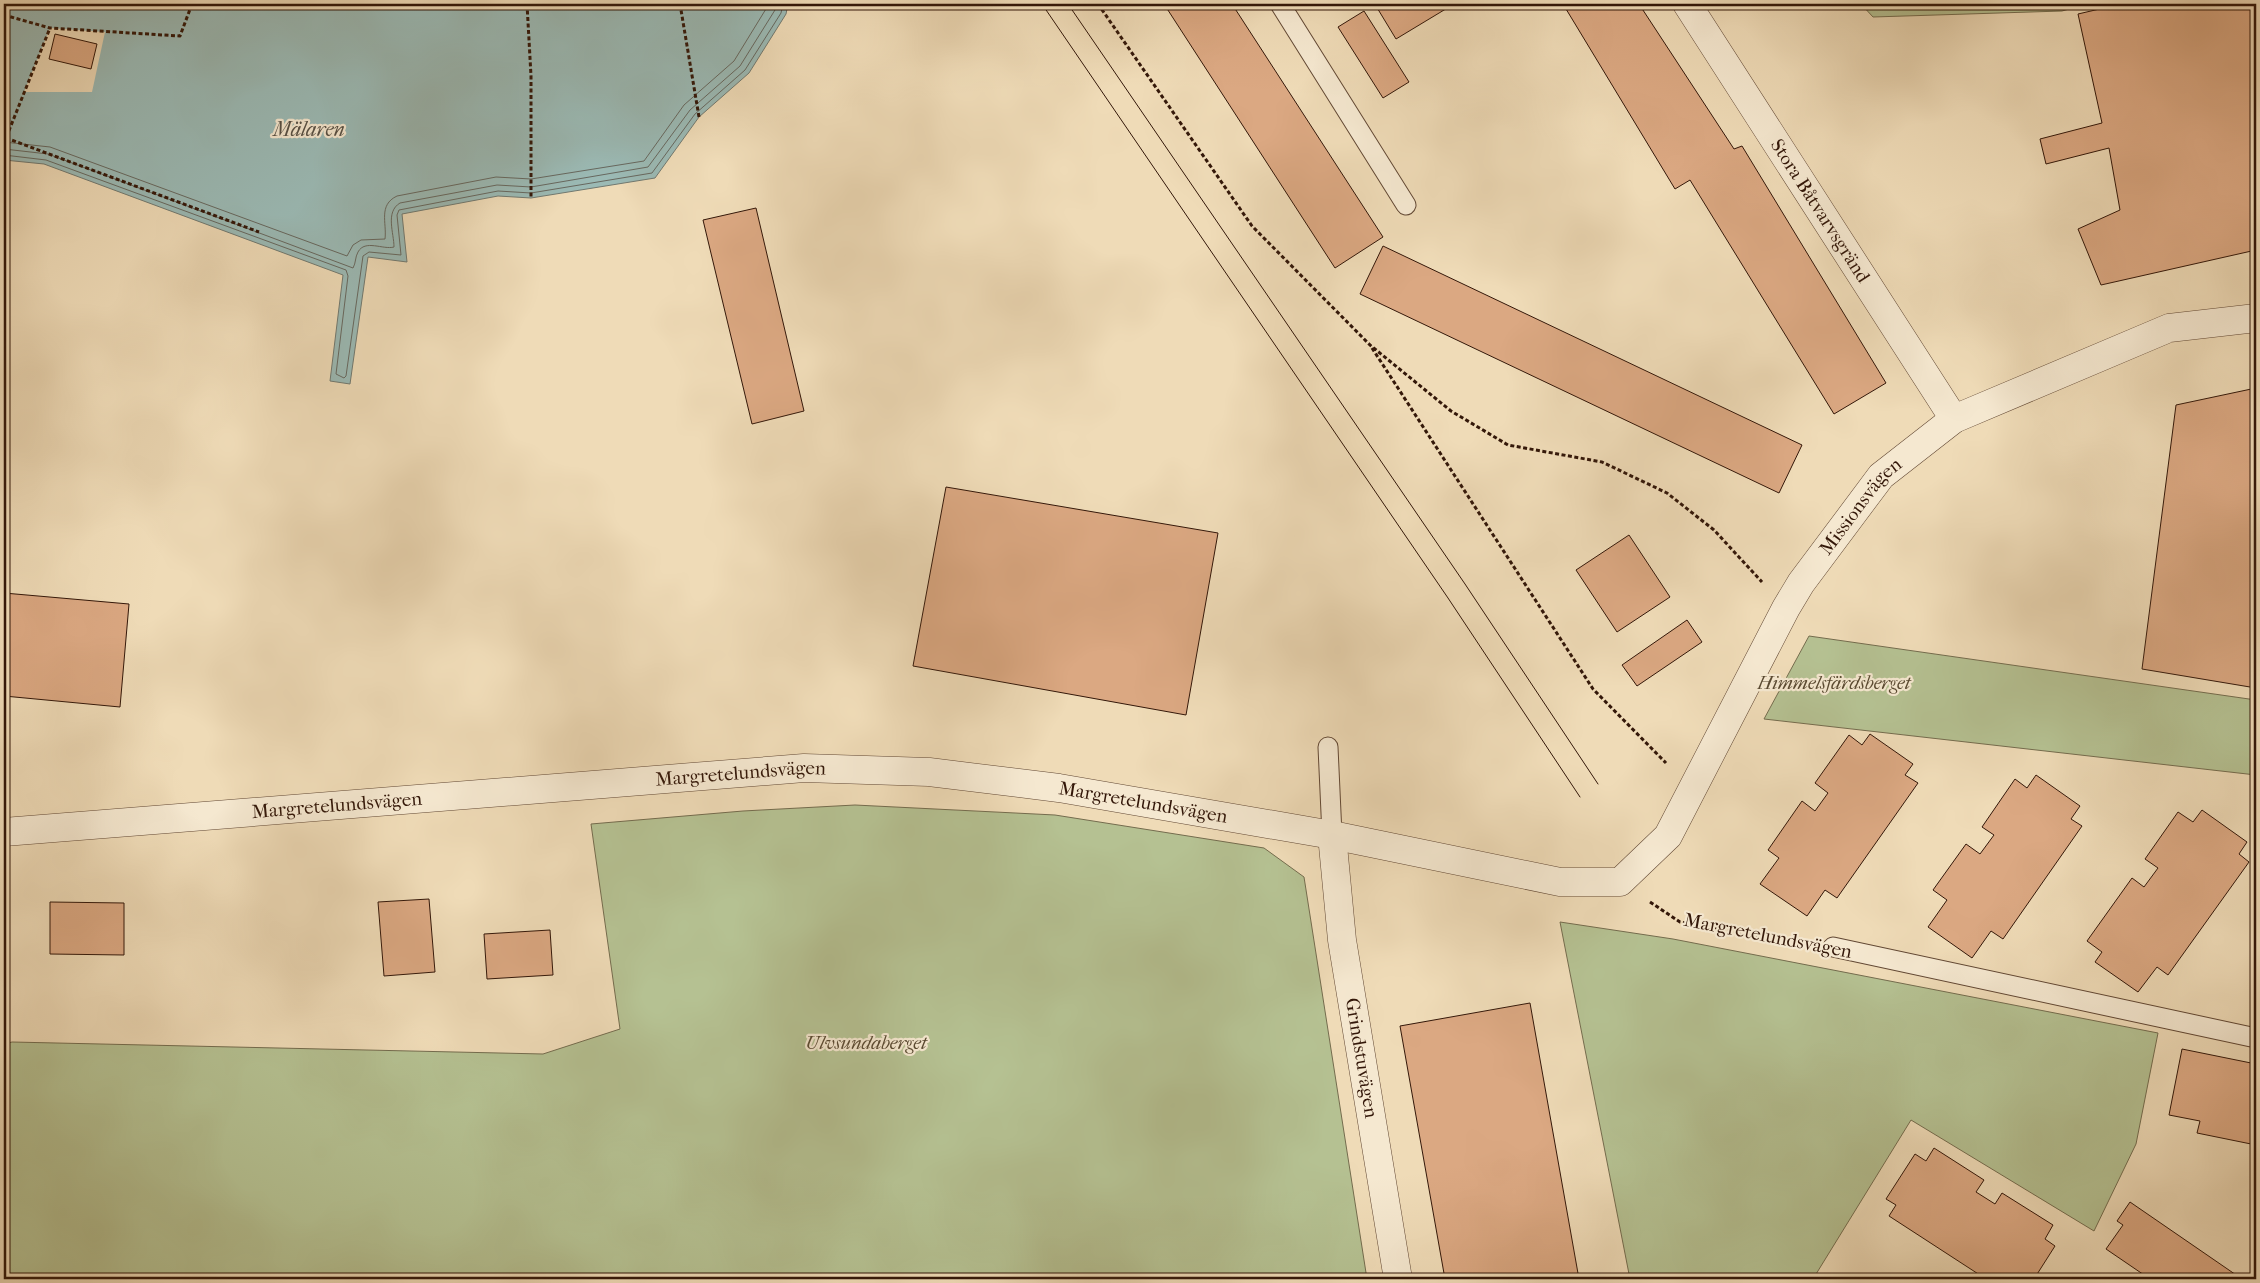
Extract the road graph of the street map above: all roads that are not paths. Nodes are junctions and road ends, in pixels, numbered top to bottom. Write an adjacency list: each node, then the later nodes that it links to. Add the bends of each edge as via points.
1 (1280, 4): 3 (lane)
2 (1687, 4): 5 (street, Stora Båtvarvsgränd)
3 (1406, 205)
4 (2256, 318): 5 (street, Missionsvägen, via 2169,328)
5 (1954, 419): 9 (street, Missionsvägen, via 1881,476 1801,583 1668,836)
6 (1328, 747): 8 (lane)
7 (4, 832): 8 (street, Margretelundsvägen, via 804,768 929,772 994,780)
8 (1332, 835): 9 (street, Margretelundsvägen, via 1560,882); 12 (street, Grindstuvägen, via 1342,940)
9 (1620, 882)
10 (1833, 948): 11 (lane, Margretelundsvägen)
11 (2256, 1038)
12 (1398, 1279)

